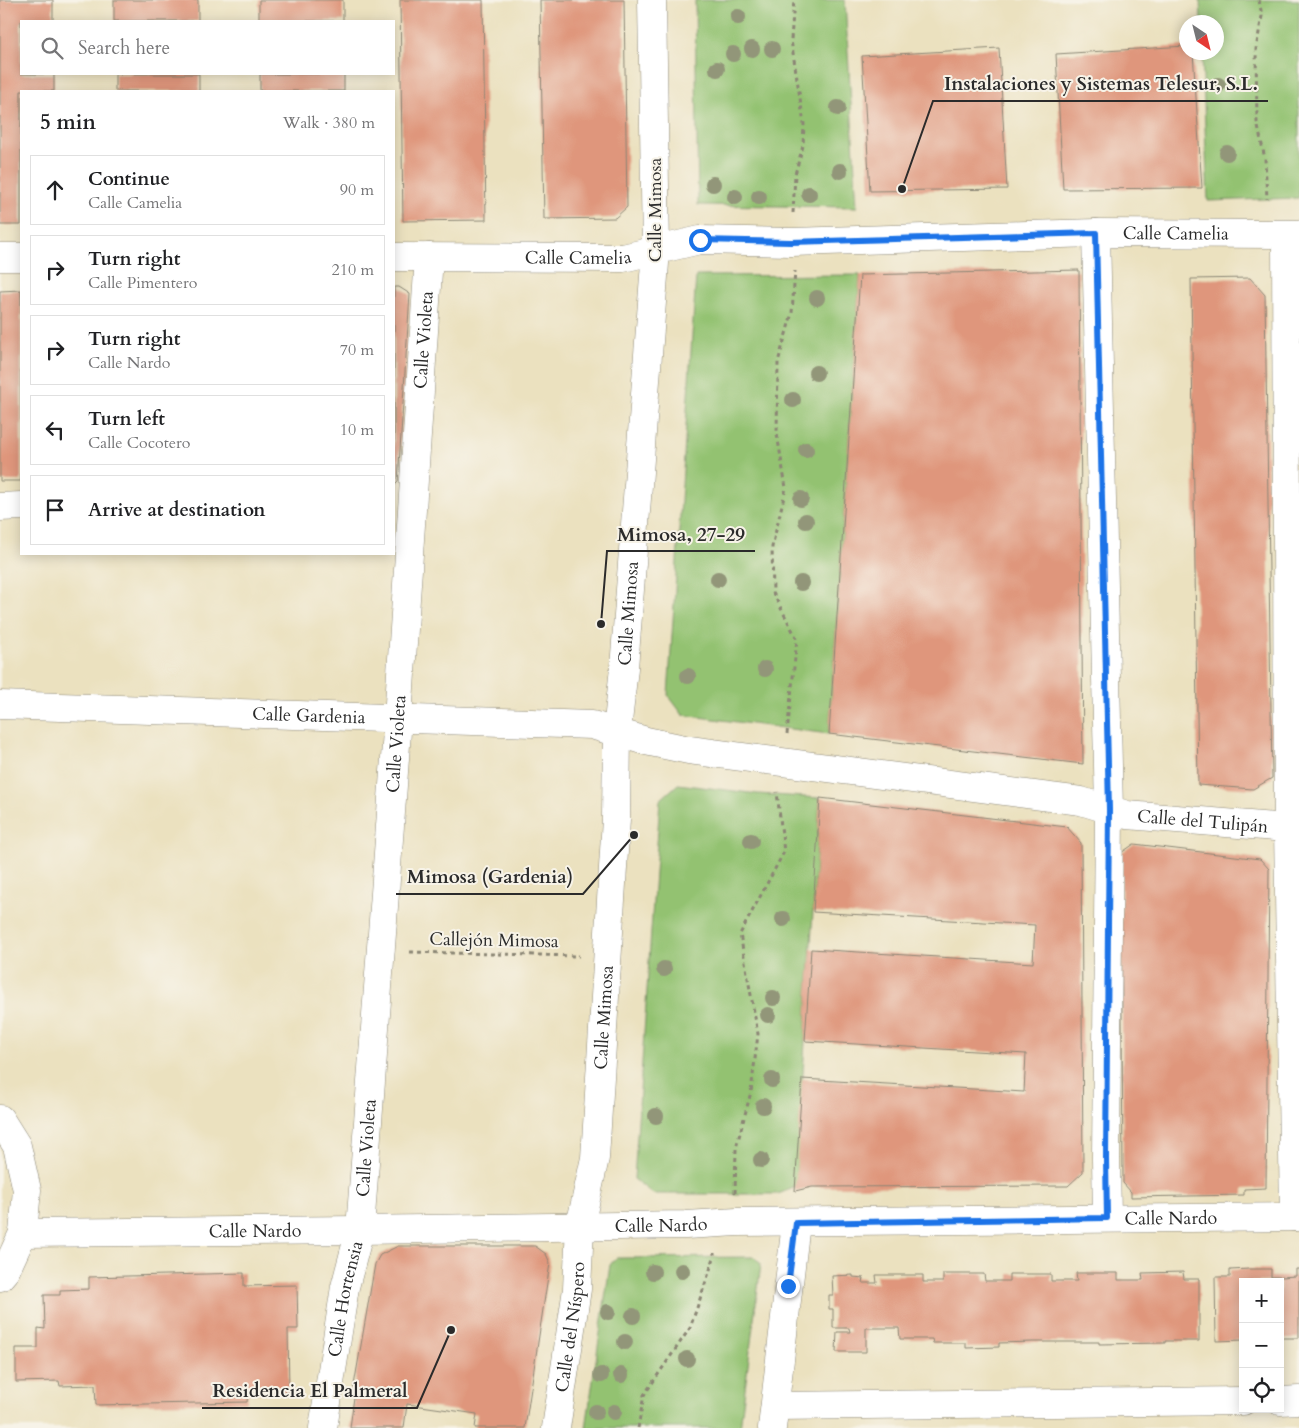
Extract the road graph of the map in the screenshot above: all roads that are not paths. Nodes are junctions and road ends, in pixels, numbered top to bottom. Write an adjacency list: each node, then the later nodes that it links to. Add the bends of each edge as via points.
1 (652, 0): 4 (street, Calle Mimosa)
2 (1096, 233): 3 (street, Calle Camelia); 4 (street, Calle Camelia, via 791,242 700,240); 15 (street)
3 (1292, 234): 16 (street)
4 (656, 250): 8 (street, Calle Camelia, via 623,258); 14 (street, Calle Mimosa)
5 (0, 257): 6 (street)
6 (20, 257)
7 (395, 257): 8 (street, Calle Camelia)
8 (429, 257): 11 (street, Calle Violeta)
9 (20, 506): 10 (street)
10 (0, 507)
11 (403, 512): 13 (street, Calle Violeta)
12 (0, 705): 13 (street, Calle Gardenia)
13 (398, 718): 14 (street, Calle Gardenia, via 592,725); 22 (street, Calle Violeta)
14 (617, 732): 15 (street, Calle del Tulipán, via 689,750 1081,801); 21 (street, Calle Mimosa, via 616,819 595,1158)
15 (1109, 810): 16 (street, Calle del Tulipán, via 1127,815); 19 (street)
16 (1294, 829): 18 (street)
17 (0, 1119): 23 (street, via 16,1146 27,1190)
18 (1296, 1217): 19 (street, Calle Nardo)
19 (1107, 1218): 20 (street, Calle Nardo)
20 (796, 1223): 21 (street, Calle Nardo); 28 (street)
21 (580, 1226): 22 (street, Calle Nardo); 30 (street, Calle del Níspero, via 577,1289)
22 (360, 1230): 23 (street, Calle Nardo); 29 (street, Calle Hortensia, via 345,1287)
23 (23, 1233): 24 (street)
24 (0, 1277)
25 (1299, 1400): 27 (street)
26 (1239, 1401): 28 (street)
27 (1284, 1401)
28 (773, 1417)
29 (323, 1428)
30 (556, 1428)

